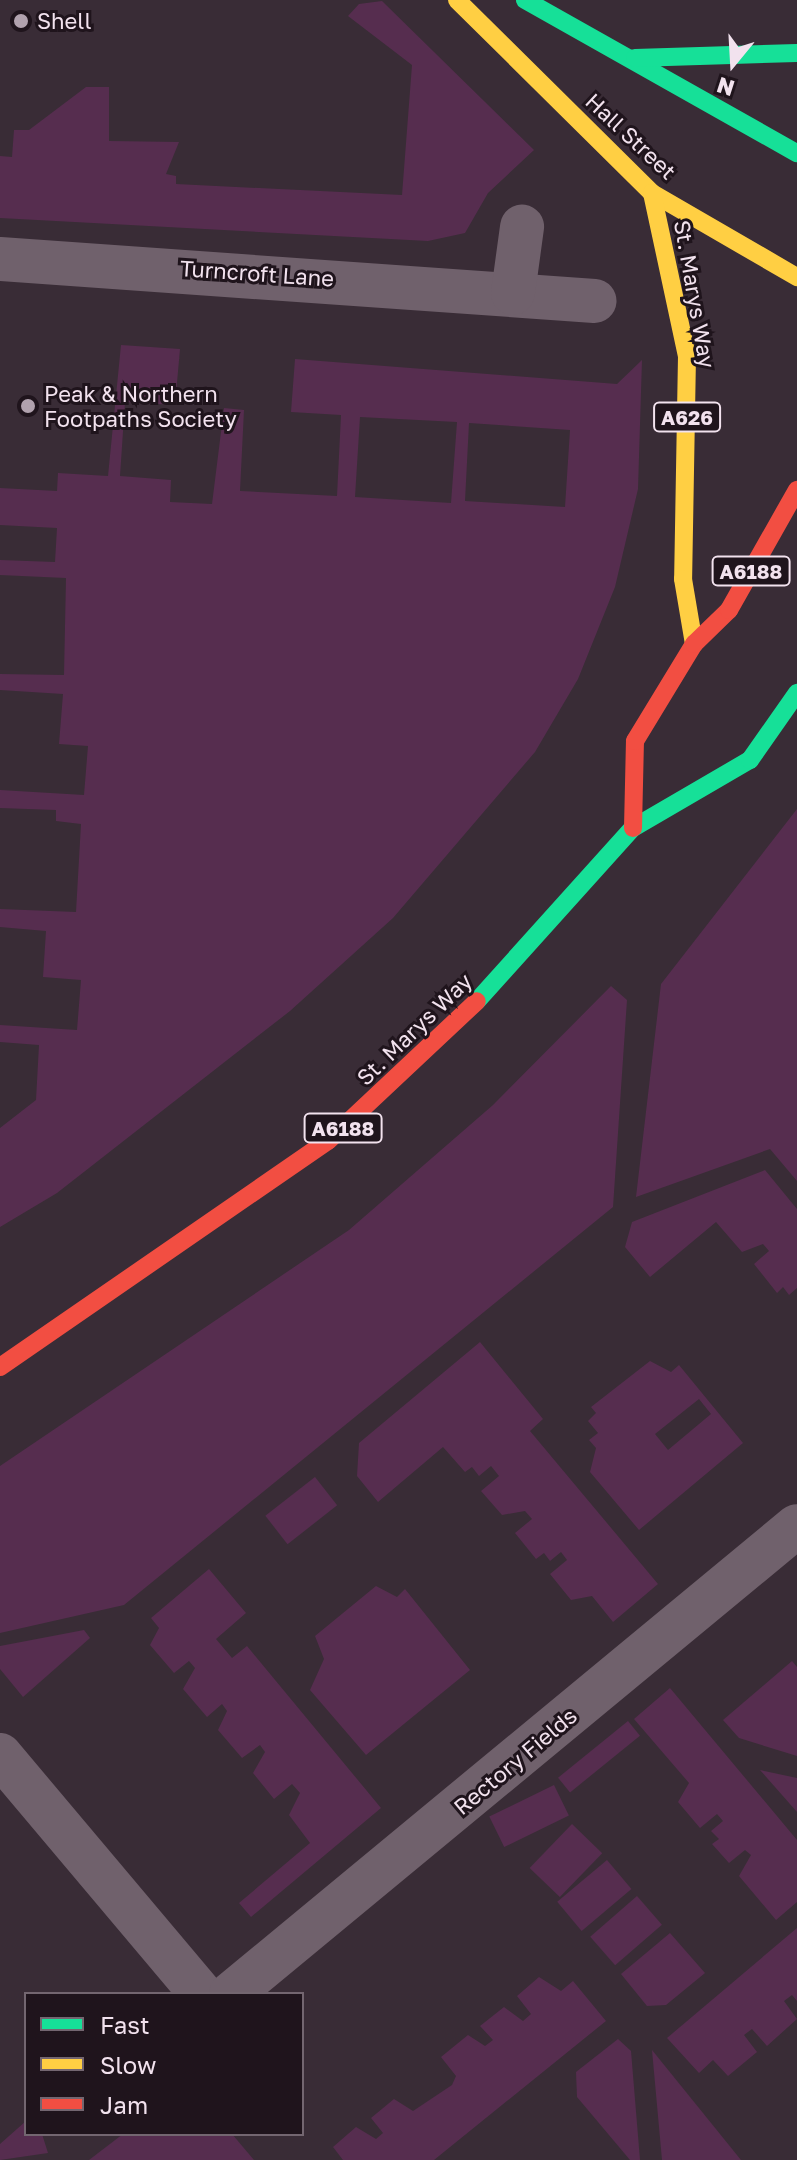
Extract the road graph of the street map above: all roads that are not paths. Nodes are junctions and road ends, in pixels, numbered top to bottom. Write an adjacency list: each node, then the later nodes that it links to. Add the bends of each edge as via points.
1 (457, 0): 6 (main road, Hall Street)
2 (525, 0): 4 (main road)
3 (797, 53): 4 (main road)
4 (635, 58): 5 (main road)
5 (797, 153)
6 (652, 193): 9 (main road, Hall Street); 13 (main road, St. Marys Way / A626, via 687,356 683,579)
7 (522, 227): 10 (street)
8 (0, 259): 10 (street, Turncroft Lane)
9 (797, 277)
10 (513, 293): 11 (street, Turncroft Lane)
11 (595, 301)
12 (797, 490): 13 (main road, A6188, via 729,610)
13 (694, 644): 15 (main road, A6188, via 635,741)
14 (797, 693): 15 (main road, St. Marys Way / A6188, via 750,760)
15 (633, 828): 16 (main road, St. Marys Way / A6188, via 453,1028 328,1141)
16 (0, 1367)
17 (797, 1526): 20 (street, Rectory Fields)
18 (4, 1768): 19 (street)
19 (199, 1992)
20 (233, 1992)

